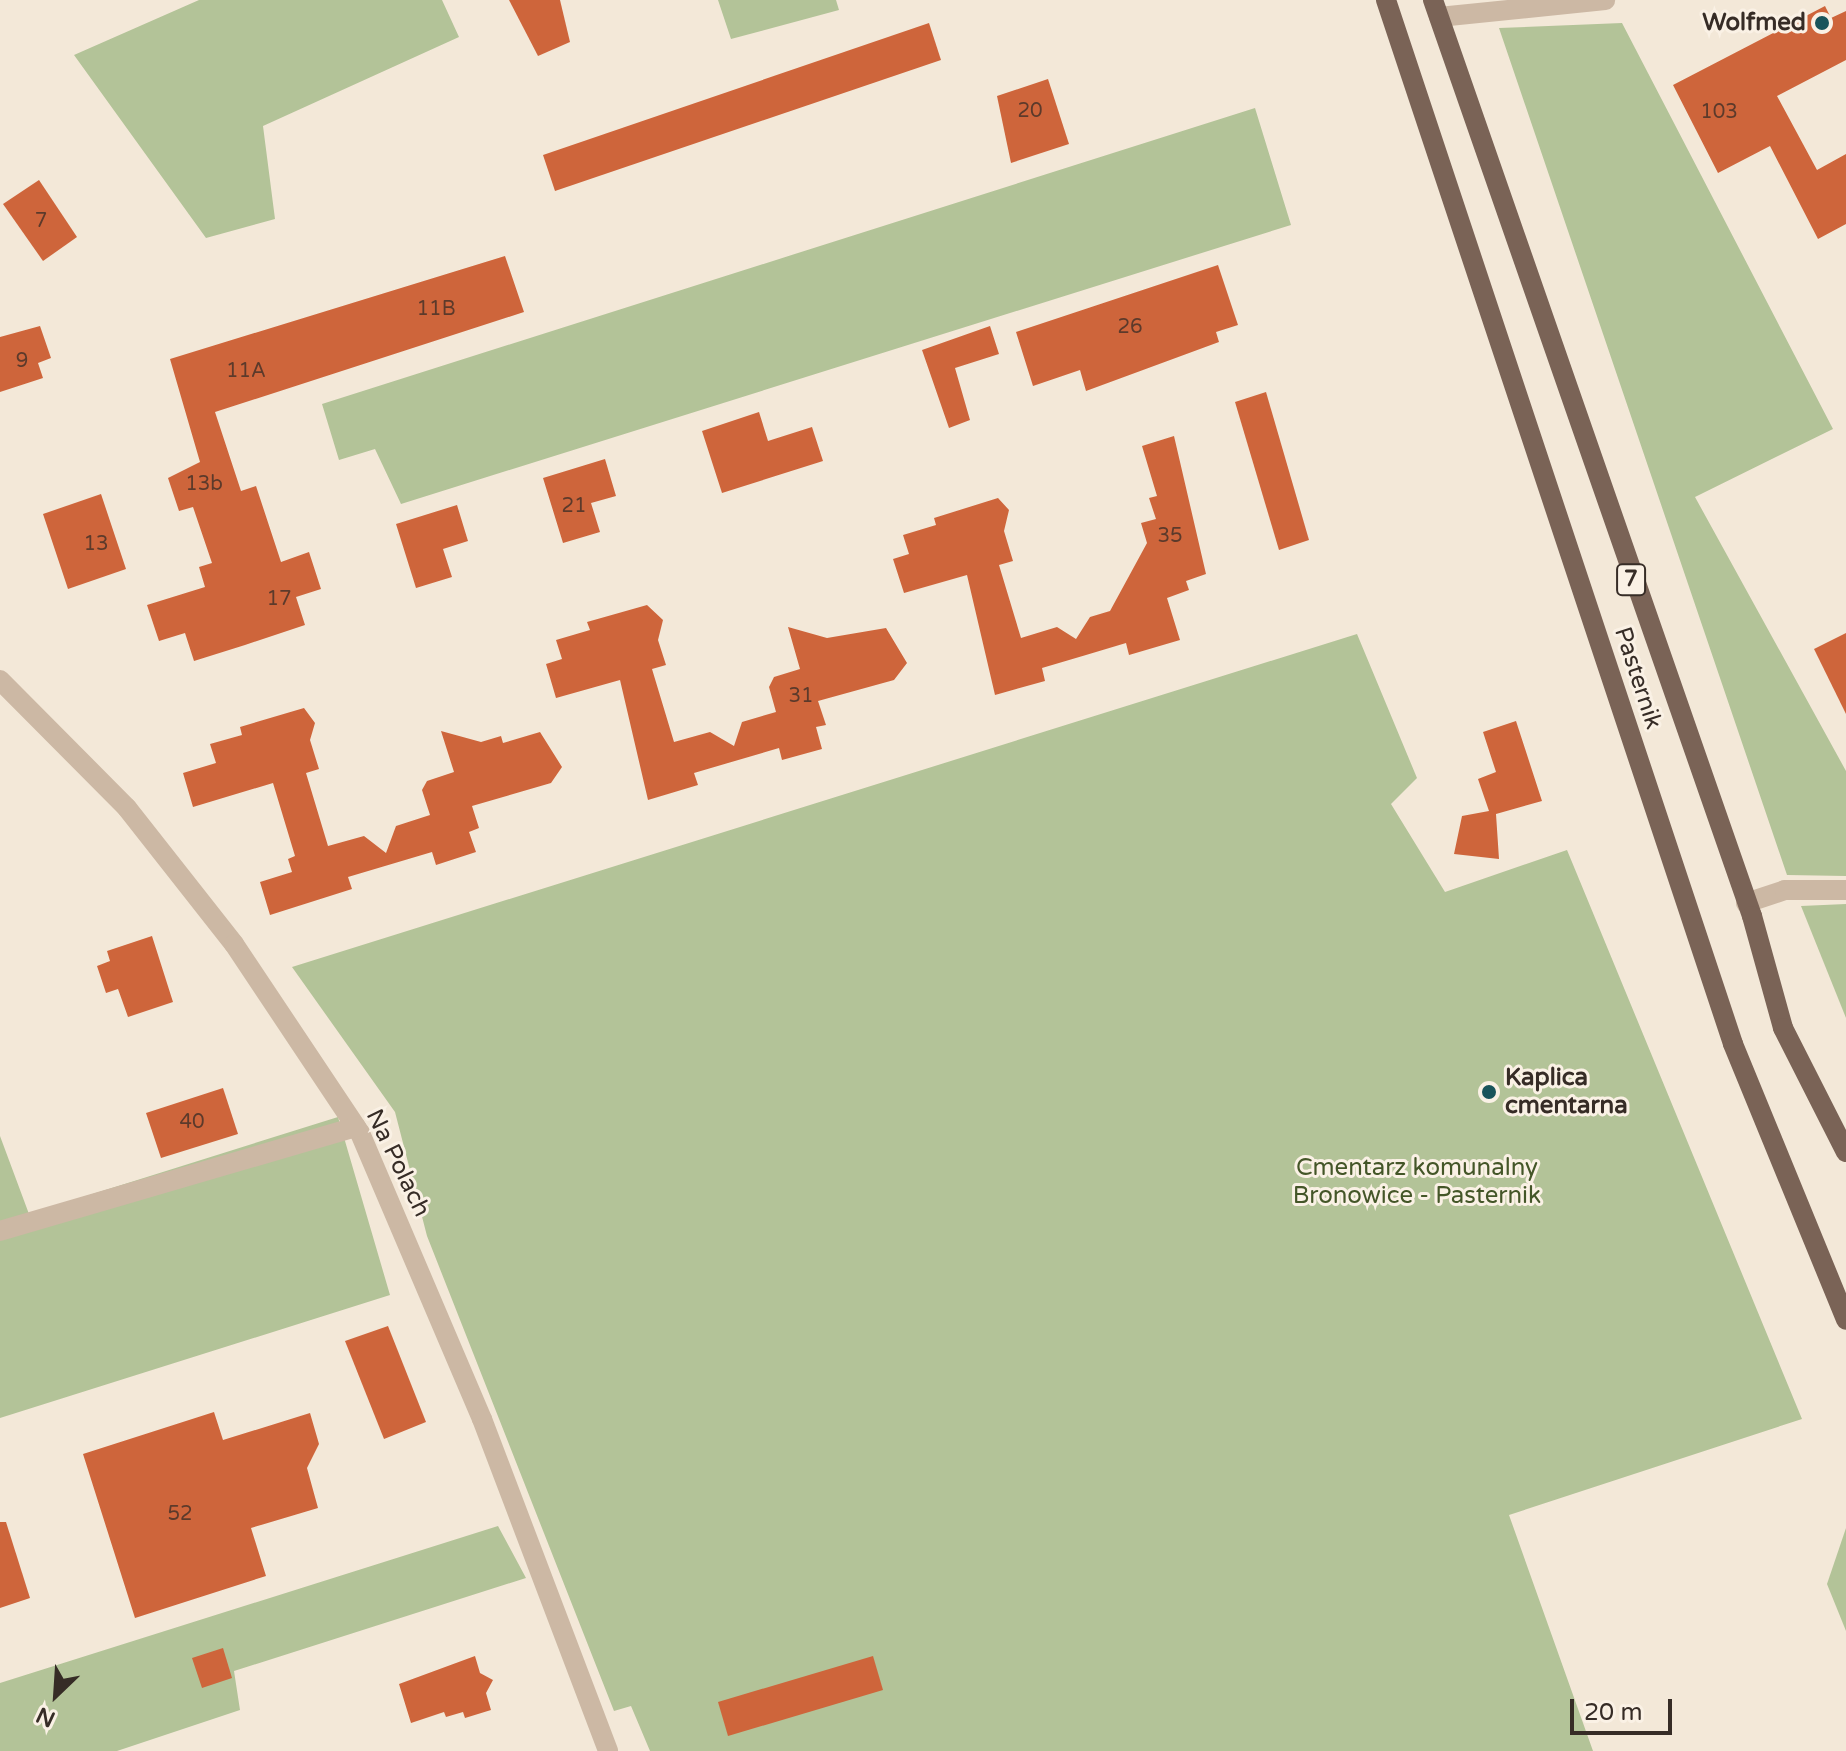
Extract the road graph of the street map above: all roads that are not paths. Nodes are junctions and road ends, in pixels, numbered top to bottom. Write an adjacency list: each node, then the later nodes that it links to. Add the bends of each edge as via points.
1 (1386, 0): 10 (main road, Pasternik / 7, via 1733,1044)
2 (1605, 0): 3 (street)
3 (1436, 8): 6 (main road, Pasternik / 7)
4 (0, 680): 7 (street, Na Polach, via 127,808 234,944)
5 (1846, 890): 6 (street, via 1785,890)
6 (1746, 903): 8 (main road, Pasternik / 7, via 1783,1028)
7 (356, 1127): 9 (street); 11 (street, Na Polach, via 482,1419)
8 (1846, 1152)
9 (0, 1231)
10 (1846, 1320)
11 (608, 1751)

